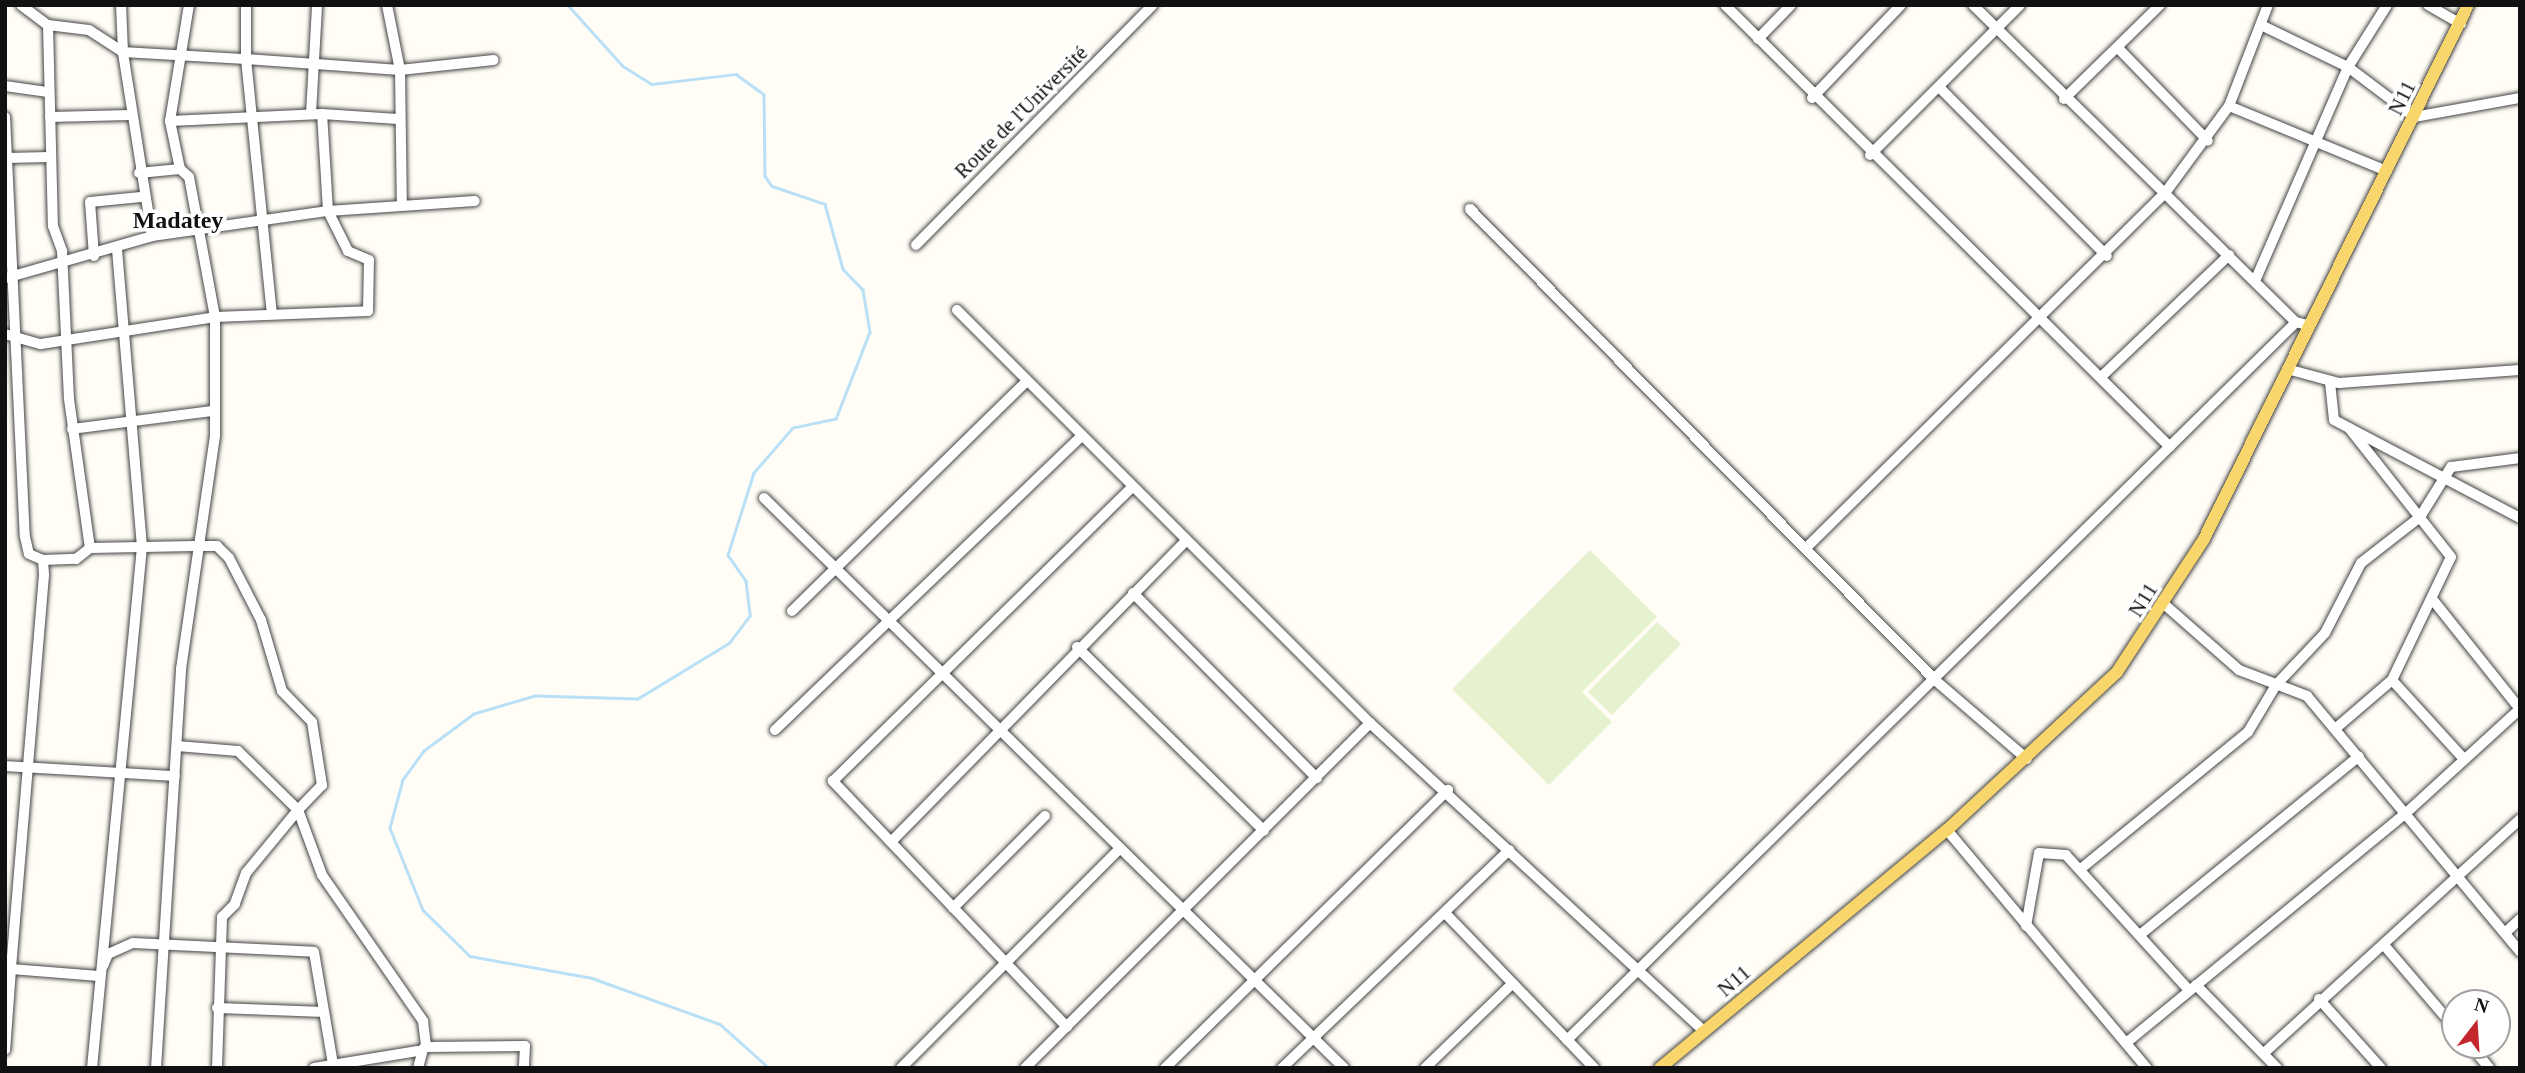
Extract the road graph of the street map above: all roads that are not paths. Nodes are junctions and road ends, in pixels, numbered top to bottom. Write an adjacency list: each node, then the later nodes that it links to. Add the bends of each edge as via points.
1 (21, 5): 19 (street)
2 (121, 5): 24 (street)
3 (189, 5): 25 (street)
4 (246, 5): 26 (street)
5 (317, 5): 28 (street)
6 (387, 5): 30 (street)
7 (1153, 5): 63 (street, Route de l'Université)
8 (1725, 5): 22 (street)
9 (1791, 5): 22 (street)
10 (1901, 5): 34 (street)
11 (1973, 5): 21 (street)
12 (2020, 5): 21 (street)
13 (2160, 5): 23 (street)
14 (2268, 5): 20 (street)
15 (2387, 5): 29 (street)
16 (2428, 5): 18 (street)
17 (2468, 5): 18 (main road, N11)
18 (2461, 24): 43 (main road, N11)
19 (48, 25): 24 (street, via 89,30); 33 (street)
20 (2261, 25): 29 (street); 37 (street)
21 (1996, 30): 32 (street); 36 (street)
22 (1758, 38): 34 (street)
23 (2118, 48): 36 (street); 46 (street)
24 (123, 52): 25 (street); 38 (street)
25 (179, 55): 26 (street); 45 (street)
26 (246, 59): 28 (street); 40 (street)
27 (493, 60): 30 (street)
28 (314, 65): 30 (street); 39 (street)
29 (2348, 67): 43 (street); 47 (street)
30 (400, 70): 44 (street)
31 (5, 86): 33 (street)
32 (1939, 87): 48 (street); 67 (street)
33 (47, 92): 42 (street)
34 (1812, 98): 48 (street)
35 (2520, 98): 43 (street)
36 (2064, 99): 54 (street)
37 (2229, 106): 46 (street); 47 (street)
38 (131, 114): 42 (street); 53 (street)
39 (317, 114): 40 (street); 44 (street); 59 (street)
40 (252, 116): 45 (street); 60 (street)
41 (5, 117): 50 (street)
42 (50, 117): 49 (street)
43 (2414, 117): 52 (main road, N11)
44 (398, 119): 57 (street)
45 (170, 121): 51 (street)
46 (2208, 141): 54 (street)
47 (2317, 142): 52 (street); 70 (street)
48 (1870, 155): 74 (street)
49 (49, 157): 50 (street); 68 (street)
50 (7, 158): 69 (street)
51 (180, 169): 53 (street); 61 (street, via 189,177)
52 (2387, 171): 75 (main road, N11)
53 (139, 173): 55 (street)
54 (2165, 193): 65 (street); 67 (street)
55 (141, 197): 62 (street); 66 (street, via 90,202)
56 (475, 201): 57 (street)
57 (402, 205): 59 (street)
58 (1470, 209): 101 (street)
59 (328, 211): 60 (street); 72 (street, via 348,251 369,260 368,312)
60 (263, 219): 61 (street); 72 (street)
61 (201, 230): 62 (street); 73 (street)
62 (152, 236): 64 (street)
63 (916, 245)
64 (117, 248): 66 (street); 76 (street)
65 (2229, 255): 70 (street); 82 (street)
66 (94, 256): 68 (street)
67 (2107, 256): 74 (street)
68 (61, 266): 69 (street); 79 (street)
69 (8, 278): 78 (street)
70 (2255, 281): 75 (street)
71 (957, 310): 83 (street)
72 (272, 313): 73 (street)
73 (215, 317): 76 (street); 85 (street)
74 (2042, 319): 82 (street); 101 (street)
75 (2301, 323): 80 (main road, N11); 90 (street)
76 (126, 332): 79 (street); 86 (street)
77 (5, 334): 78 (street)
78 (17, 339): 79 (street); 102 (street, via 25,537 29,554)
79 (68, 342): 88 (street)
80 (2287, 369): 84 (street); 106 (main road, N11)
81 (2520, 370): 84 (street)
82 (2101, 377): 90 (street)
83 (1026, 382): 89 (street); 103 (street)
84 (2330, 382): 87 (street, via 2334,420)
85 (213, 411): 86 (street); 98 (street, via 215,436)
86 (135, 422): 88 (street); 99 (street)
87 (2349, 428): 92 (street); 95 (street)
88 (72, 429): 100 (street)
89 (1080, 438): 93 (street); 108 (street)
90 (2170, 446): 111 (street)
91 (2520, 458): 92 (street, via 2451,467)
92 (2444, 482): 95 (street); 96 (street)
93 (1130, 489): 97 (street); 110 (street)
94 (765, 498): 103 (street)
95 (2420, 517): 105 (street, via 2451,557); 113 (street, via 2361,563 2325,633)
96 (2520, 518)
97 (1186, 541): 104 (street); 115 (street)
98 (195, 546): 99 (street); 119 (street); 129 (street, via 217,546 233,563 261,620 282,691 312,722 322,785)
99 (142, 547): 100 (street); 125 (street)
100 (90, 548): 102 (street, via 76,559)
101 (1806, 548): 111 (street)
102 (43, 560): 124 (street)
103 (836, 566): 107 (street); 108 (street)
104 (1133, 593): 109 (street); 127 (street)
105 (2433, 600): 112 (street); 114 (street)
106 (2164, 604): 113 (street, via 2239,670); 121 (main road, N11, via 2117,672)
107 (793, 611)
108 (885, 622): 110 (street); 118 (street)
109 (1077, 647): 116 (street); 134 (street)
110 (940, 675): 116 (street); 135 (street, via 833,781)
111 (1935, 680): 121 (street); 153 (street)
112 (2392, 680): 117 (street); 122 (street)
113 (2276, 685): 117 (street, via 2307,696); 138 (street, via 2248,732)
114 (2520, 709): 122 (street)
115 (1370, 723): 127 (street); 128 (street)
116 (998, 728): 135 (street); 136 (street)
117 (2334, 729): 120 (street)
118 (775, 730)
119 (177, 746): 126 (street); 129 (street, via 238,751)
120 (2360, 756): 130 (street); 146 (street)
121 (2027, 759): 133 (main road, N11)
122 (2463, 759): 130 (street)
123 (5, 766): 124 (street)
124 (31, 768): 125 (street); 152 (street)
125 (120, 774): 126 (street); 154 (street)
126 (175, 776): 147 (street)
127 (1317, 778): 134 (street)
128 (1448, 790): 137 (street); 155 (street)
129 (298, 810): 148 (street, via 246,873 235,904 222,917); 167 (street, via 322,875 423,1021)
130 (2406, 813): 139 (street); 157 (street)
131 (1045, 816): 140 (street)
132 (2520, 819): 139 (street)
133 (1947, 830): 144 (street); 163 (main road, N11)
134 (1264, 831): 141 (street)
135 (891, 842): 140 (street)
136 (1120, 848): 141 (street); 151 (street)
137 (1509, 850): 142 (street); 153 (street)
138 (2082, 867): 144 (street, via 2066,855 2039,853); 146 (street)
139 (2460, 877): 145 (street); 149 (street)
140 (953, 908): 151 (street)
141 (1184, 908): 155 (street); 162 (street)
142 (1447, 915): 156 (street); 164 (street)
143 (2520, 919): 145 (street)
144 (2026, 926): 166 (street)
145 (2505, 933): 150 (street)
146 (2141, 934): 157 (street)
147 (164, 942): 148 (street); 154 (street, via 118,946); 173 (street)
148 (220, 944): 159 (street); 160 (street, via 314,951)
149 (2384, 945): 158 (street); 161 (street)
150 (2520, 951)
151 (1004, 962): 162 (street); 178 (street)
152 (8, 969): 154 (street); 168 (street)
153 (1640, 969): 163 (street); 165 (street)
154 (99, 976): 172 (street)
155 (1254, 977): 164 (street); 180 (street)
156 (1513, 983): 165 (street); 183 (street)
157 (2193, 988): 166 (street); 169 (street)
158 (2319, 999): 169 (street); 188 (street)
159 (217, 1008): 160 (street); 174 (street)
160 (319, 1012): 171 (street)
161 (2441, 1012)
162 (1067, 1027): 179 (street)
163 (1704, 1031): 185 (main road, N11)
164 (1313, 1038): 181 (street); 182 (street)
165 (1567, 1040): 184 (street)
166 (2126, 1043): 186 (street)
167 (422, 1049): 170 (street); 176 (street); 177 (street, via 525,1046)
168 (5, 1050)
169 (2264, 1053): 187 (street)
170 (376, 1062): 171 (street)
171 (333, 1064): 175 (street)
172 (92, 1068)
173 (156, 1068)
174 (217, 1068)
175 (314, 1068)
176 (418, 1068)
177 (524, 1068)
178 (901, 1068)
179 (1025, 1068)
180 (1165, 1068)
181 (1282, 1068)
182 (1344, 1068)
183 (1425, 1068)
184 (1594, 1068)
185 (1660, 1068)
186 (2147, 1068)
187 (2277, 1068)
188 (2381, 1068)

